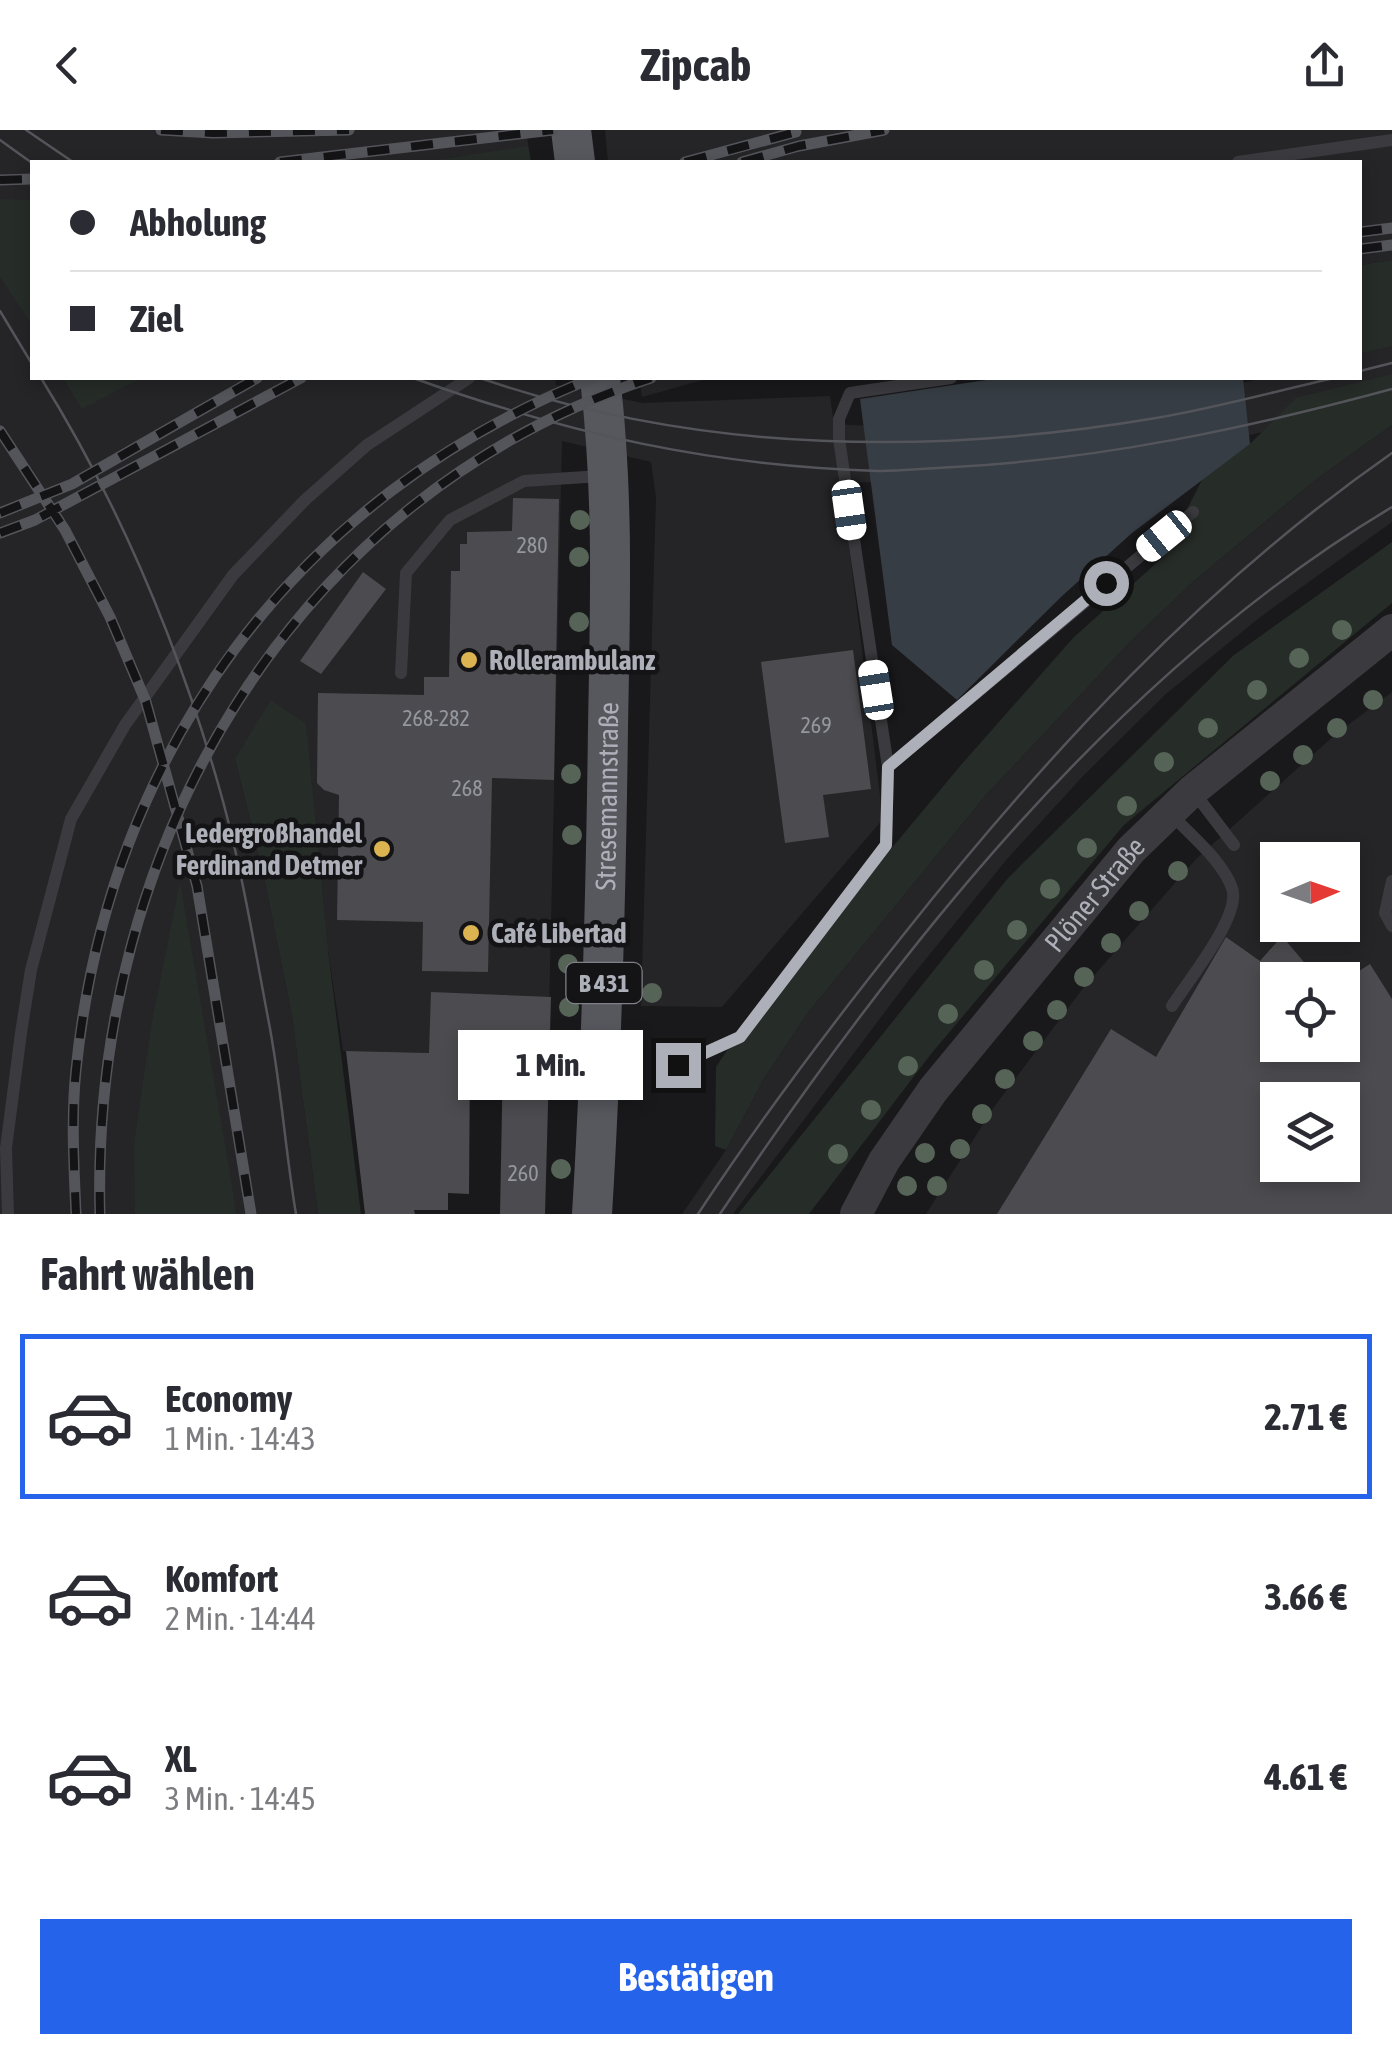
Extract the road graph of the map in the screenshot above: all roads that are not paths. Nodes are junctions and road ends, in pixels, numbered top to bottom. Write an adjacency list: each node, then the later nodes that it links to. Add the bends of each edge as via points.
1 (571, 130): 3 (main road)
2 (1392, 140): 4 (lane)
3 (575, 160)
4 (1252, 160)
5 (466, 380): 19 (lane, via 367,445 233,575 126,725 71,819 21,1032 6,1148)
6 (600, 380): 8 (main road, Stresemannstraße / B 431)
7 (938, 380): 12 (lane, via 850,393 839,420)
8 (608, 476): 11 (lane, via 524,481 450,520 406,573); 20 (main road, Stresemannstraße / B 431, via 604,983)
9 (1194, 512): 12 (lane)
10 (1392, 630): 13 (street, Plöner Straße)
11 (401, 673)
12 (888, 767): 18 (lane, via 886,845 740,1037)
13 (1181, 802): 14 (lane); 17 (lane, via 1234,895 1232,914); 21 (street, Plöner Straße, via 1131,850 933,1090)
14 (1234, 845)
15 (1392, 881): 16 (lane, via 1385,913)
16 (1392, 926)
17 (1172, 1006)
18 (678, 1065)
19 (8, 1214)
20 (592, 1214)
21 (856, 1214)

